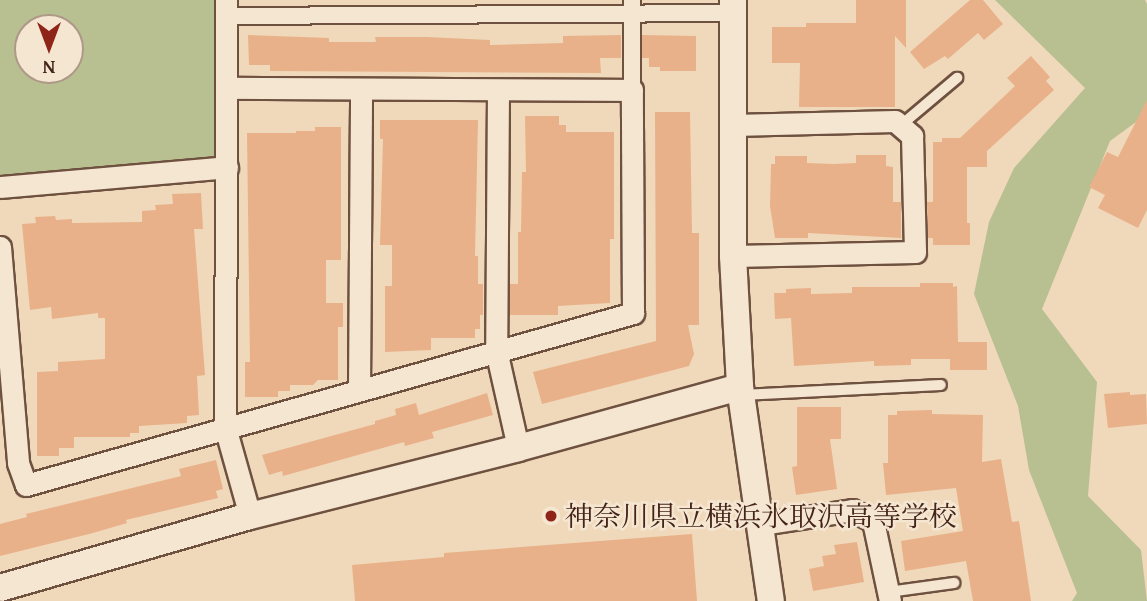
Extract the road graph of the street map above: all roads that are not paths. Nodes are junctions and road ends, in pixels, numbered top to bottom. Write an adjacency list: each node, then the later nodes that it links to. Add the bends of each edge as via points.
1 (733, 6): 2 (street); 9 (street)
2 (631, 7): 3 (street); 8 (street)
3 (226, 8): 5 (street)
4 (957, 78): 10 (lane)
5 (228, 88): 6 (street); 11 (street)
6 (361, 90): 7 (street); 17 (street)
7 (498, 90): 8 (street); 15 (street)
8 (632, 90): 15 (street, via 632,313)
9 (733, 125): 10 (street, via 895,121); 14 (street)
10 (900, 126): 14 (street, via 912,136 915,252)
11 (227, 167): 12 (street); 19 (street)
12 (0, 187)
13 (0, 247): 19 (street, via 18,463 26,485)
14 (733, 256): 18 (street)
15 (496, 350): 17 (street); 20 (street)
16 (941, 385): 18 (lane)
17 (359, 389): 19 (street)
18 (741, 391): 20 (street); 22 (street)
19 (225, 426): 21 (street)
20 (518, 448): 21 (street)
21 (250, 516): 24 (street)
22 (761, 524): 25 (street, via 852,510 873,521); 26 (street)
23 (954, 583): 25 (lane)
24 (0, 588)
25 (889, 596)
26 (771, 601)

